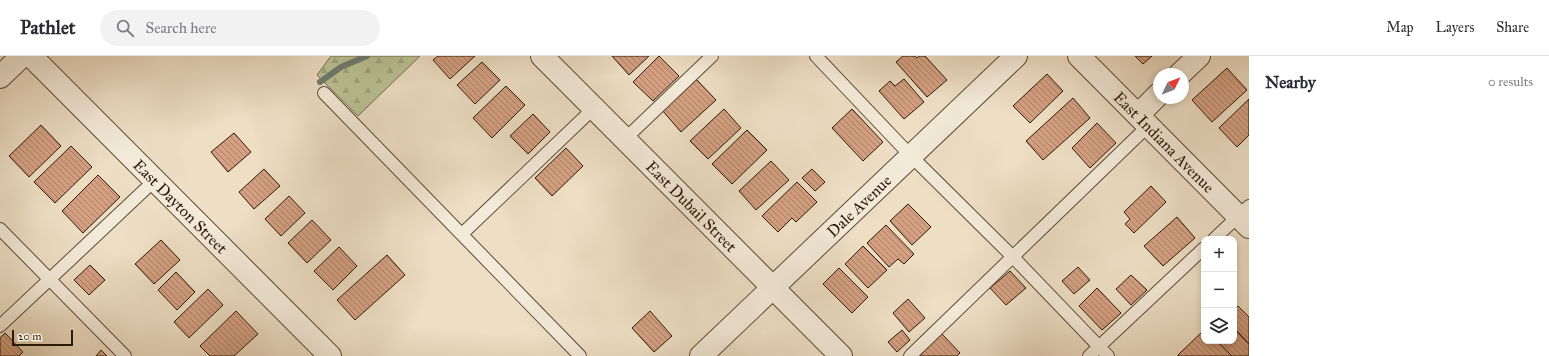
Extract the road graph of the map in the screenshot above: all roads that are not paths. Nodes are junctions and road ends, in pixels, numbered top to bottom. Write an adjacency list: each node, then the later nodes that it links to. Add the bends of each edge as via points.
1 (22, 56): 10 (street)
2 (31, 56): 17 (street, East Dayton Street)
3 (542, 56): 13 (street, East Dubail Street)
4 (712, 56): 15 (lane)
5 (816, 56): 16 (lane)
6 (1016, 56): 16 (street, Dale Avenue)
7 (1079, 56): 14 (street, East Indiana Avenue)
8 (1199, 56): 9 (street)
9 (1186, 68)
10 (0, 77)
11 (324, 93): 20 (lane)
12 (1153, 104): 14 (street)
13 (594, 108): 15 (street, East Dubail Street); 20 (lane)
14 (1143, 121): 18 (street, East Indiana Avenue); 23 (lane)
15 (625, 139): 25 (street, East Dubail Street)
16 (911, 156): 23 (lane); 25 (street, Dale Avenue)
17 (155, 180): 24 (lane); 29 (street, East Dayton Street)
18 (1245, 217): 21 (lane)
19 (0, 230): 24 (lane)
20 (462, 234): 30 (lane)
21 (1218, 236)
22 (1201, 251): 27 (lane)
23 (1013, 257): 27 (lane); 33 (lane)
24 (50, 279): 26 (lane); 28 (lane)
25 (772, 287): 31 (street, Dale Avenue); 32 (street, East Dubail Street)
26 (0, 326)
27 (1099, 347): 34 (lane); 35 (lane)
28 (125, 356)
29 (330, 356)
30 (580, 356)
31 (701, 356)
32 (841, 356)
33 (910, 356)
34 (1089, 356)
35 (1108, 356)

